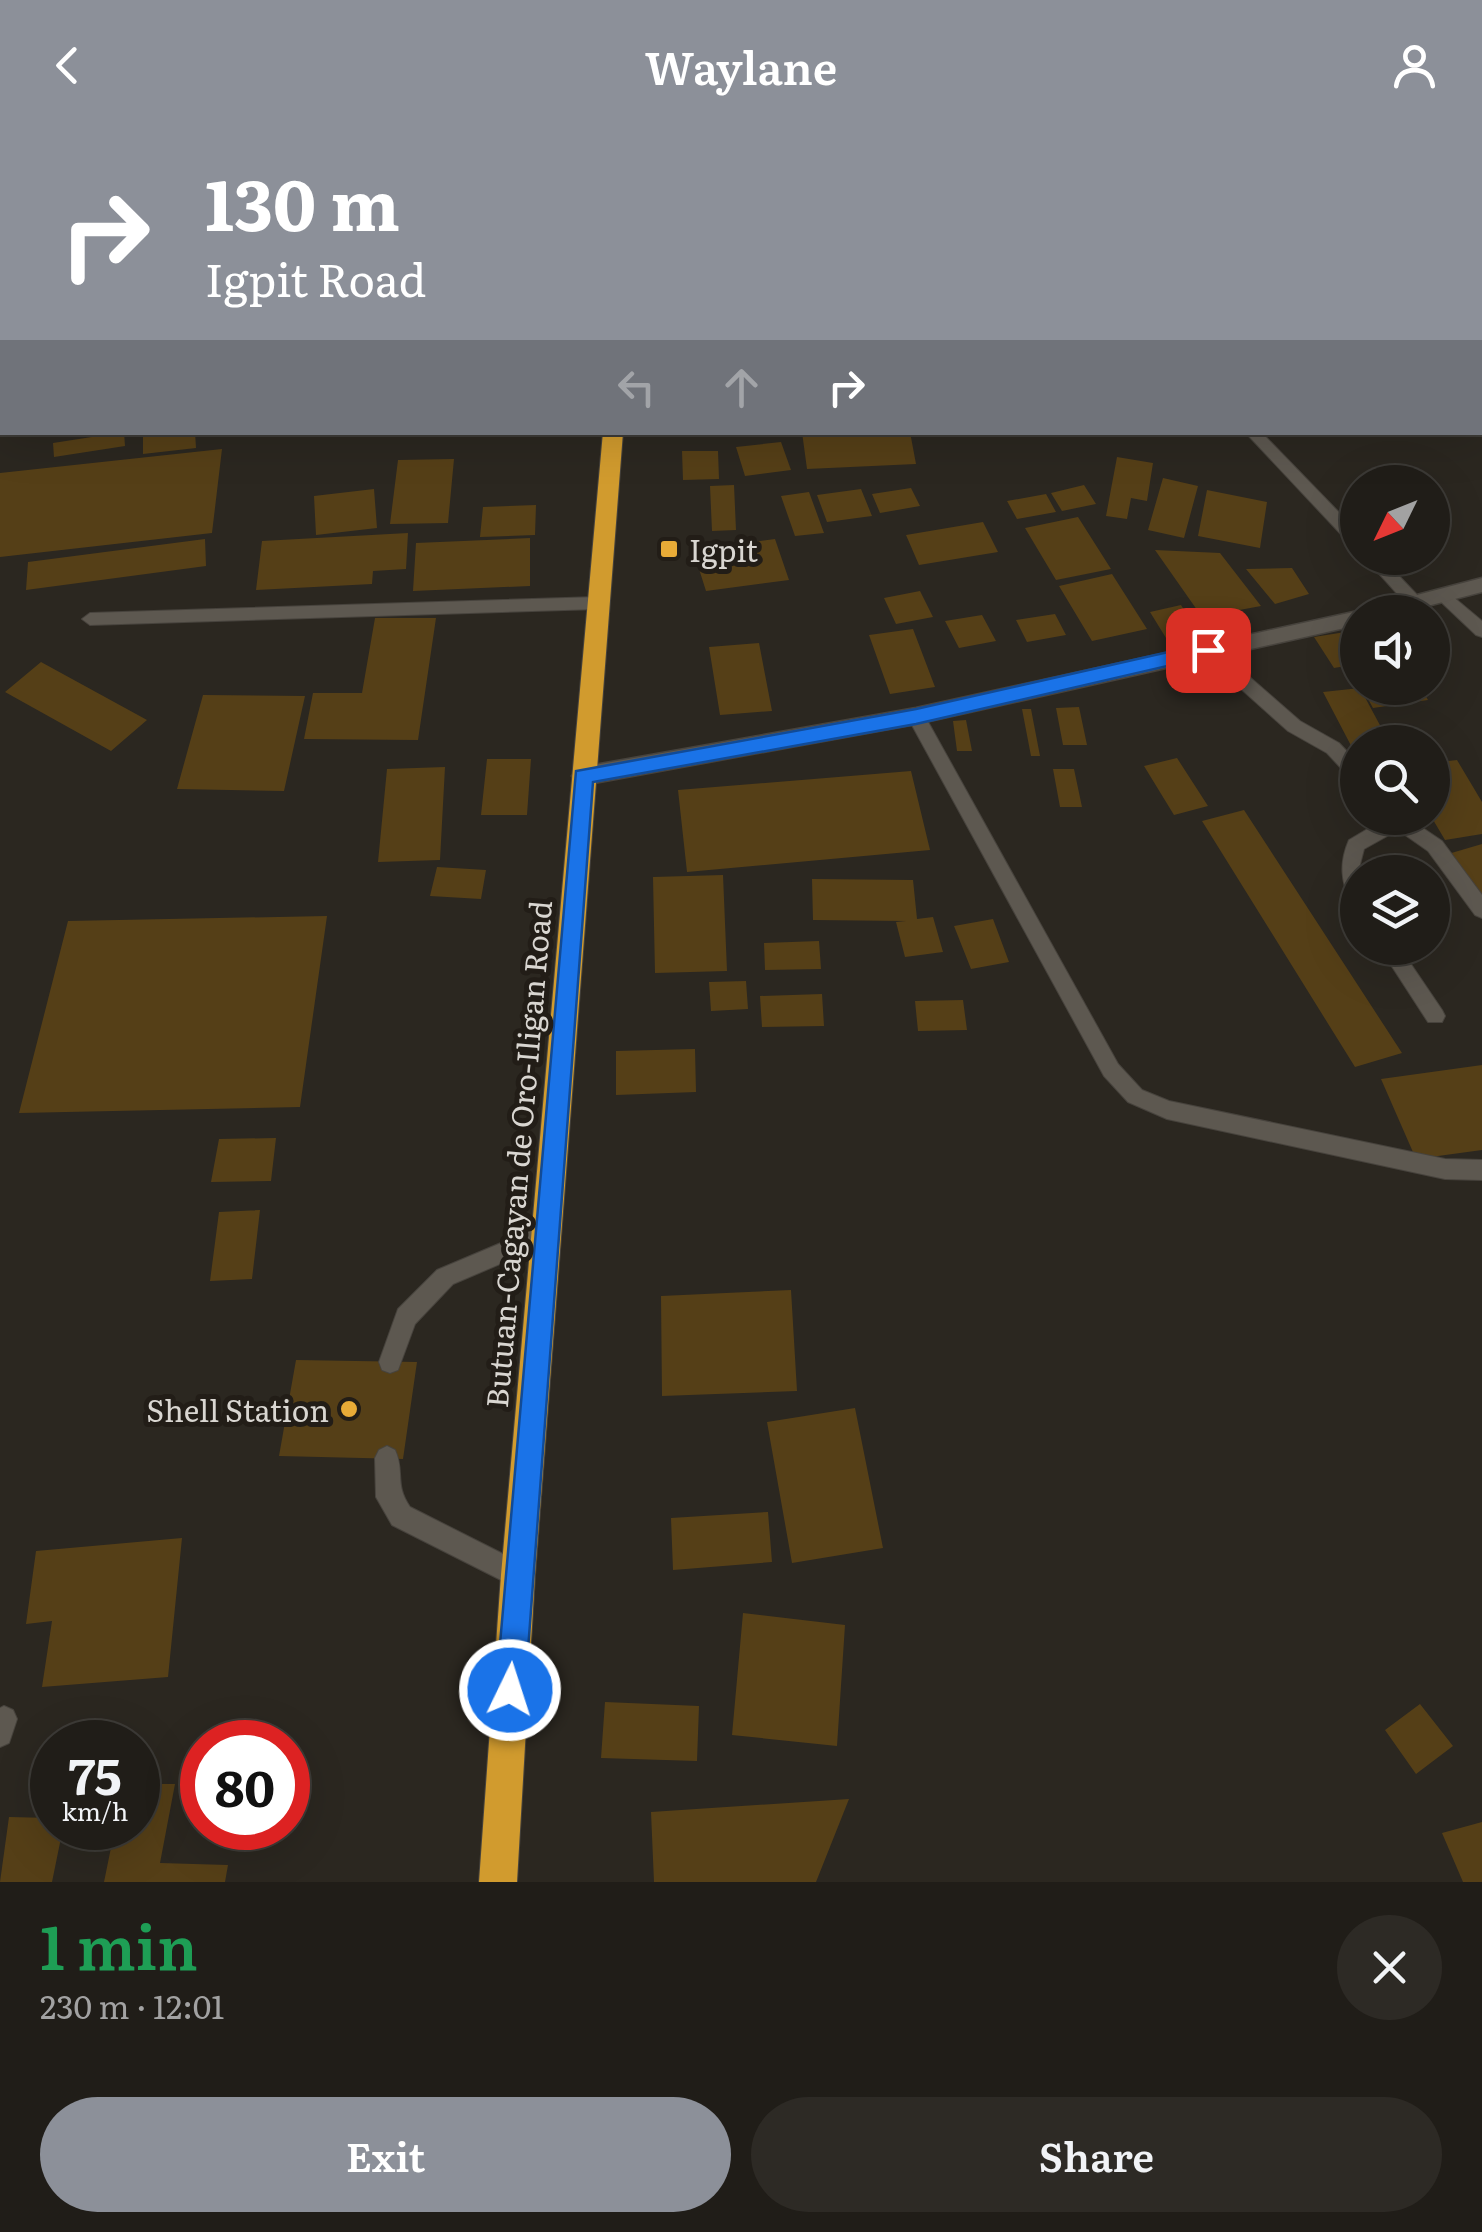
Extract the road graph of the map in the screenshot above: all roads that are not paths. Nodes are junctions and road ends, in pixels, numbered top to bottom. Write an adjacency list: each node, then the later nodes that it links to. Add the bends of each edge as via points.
1 (612, 435): 9 (highway, Butuan-Cagayan de Oro-Iligan Road)
2 (1255, 435): 3 (lane)
3 (1340, 523)
4 (1388, 575): 6 (lane)
5 (1482, 585): 7 (street)
6 (1407, 595)
7 (1448, 595)
8 (1450, 601): 12 (lane)
9 (598, 603): 10 (lane); 16 (highway, Butuan-Cagayan de Oro-Iligan Road)
10 (90, 619)
11 (1340, 622): 13 (street)
12 (1482, 630)
13 (1208, 650): 14 (street); 15 (lane, via 1294,726)
14 (916, 716): 16 (street); 23 (lane, via 1111,1070 1134,1096 1185,1114 1445,1170)
15 (1340, 756)
16 (583, 776): 24 (highway, Butuan-Cagayan de Oro-Iligan Road)
17 (1372, 835): 19 (lane)
18 (1420, 835): 20 (lane, via 1436,846)
19 (1353, 855)
20 (1482, 910)
21 (1401, 965): 22 (lane)
22 (1435, 1016)
23 (1482, 1170)
24 (546, 1234): 25 (lane, via 445,1277 406,1317); 27 (highway, Butuan-Cagayan de Oro-Iligan Road)
25 (390, 1362)
26 (387, 1458): 27 (lane, via 388,1497 402,1516)
27 (518, 1576): 28 (highway, Butuan-Cagayan de Oro-Iligan Road)
28 (498, 1882)

